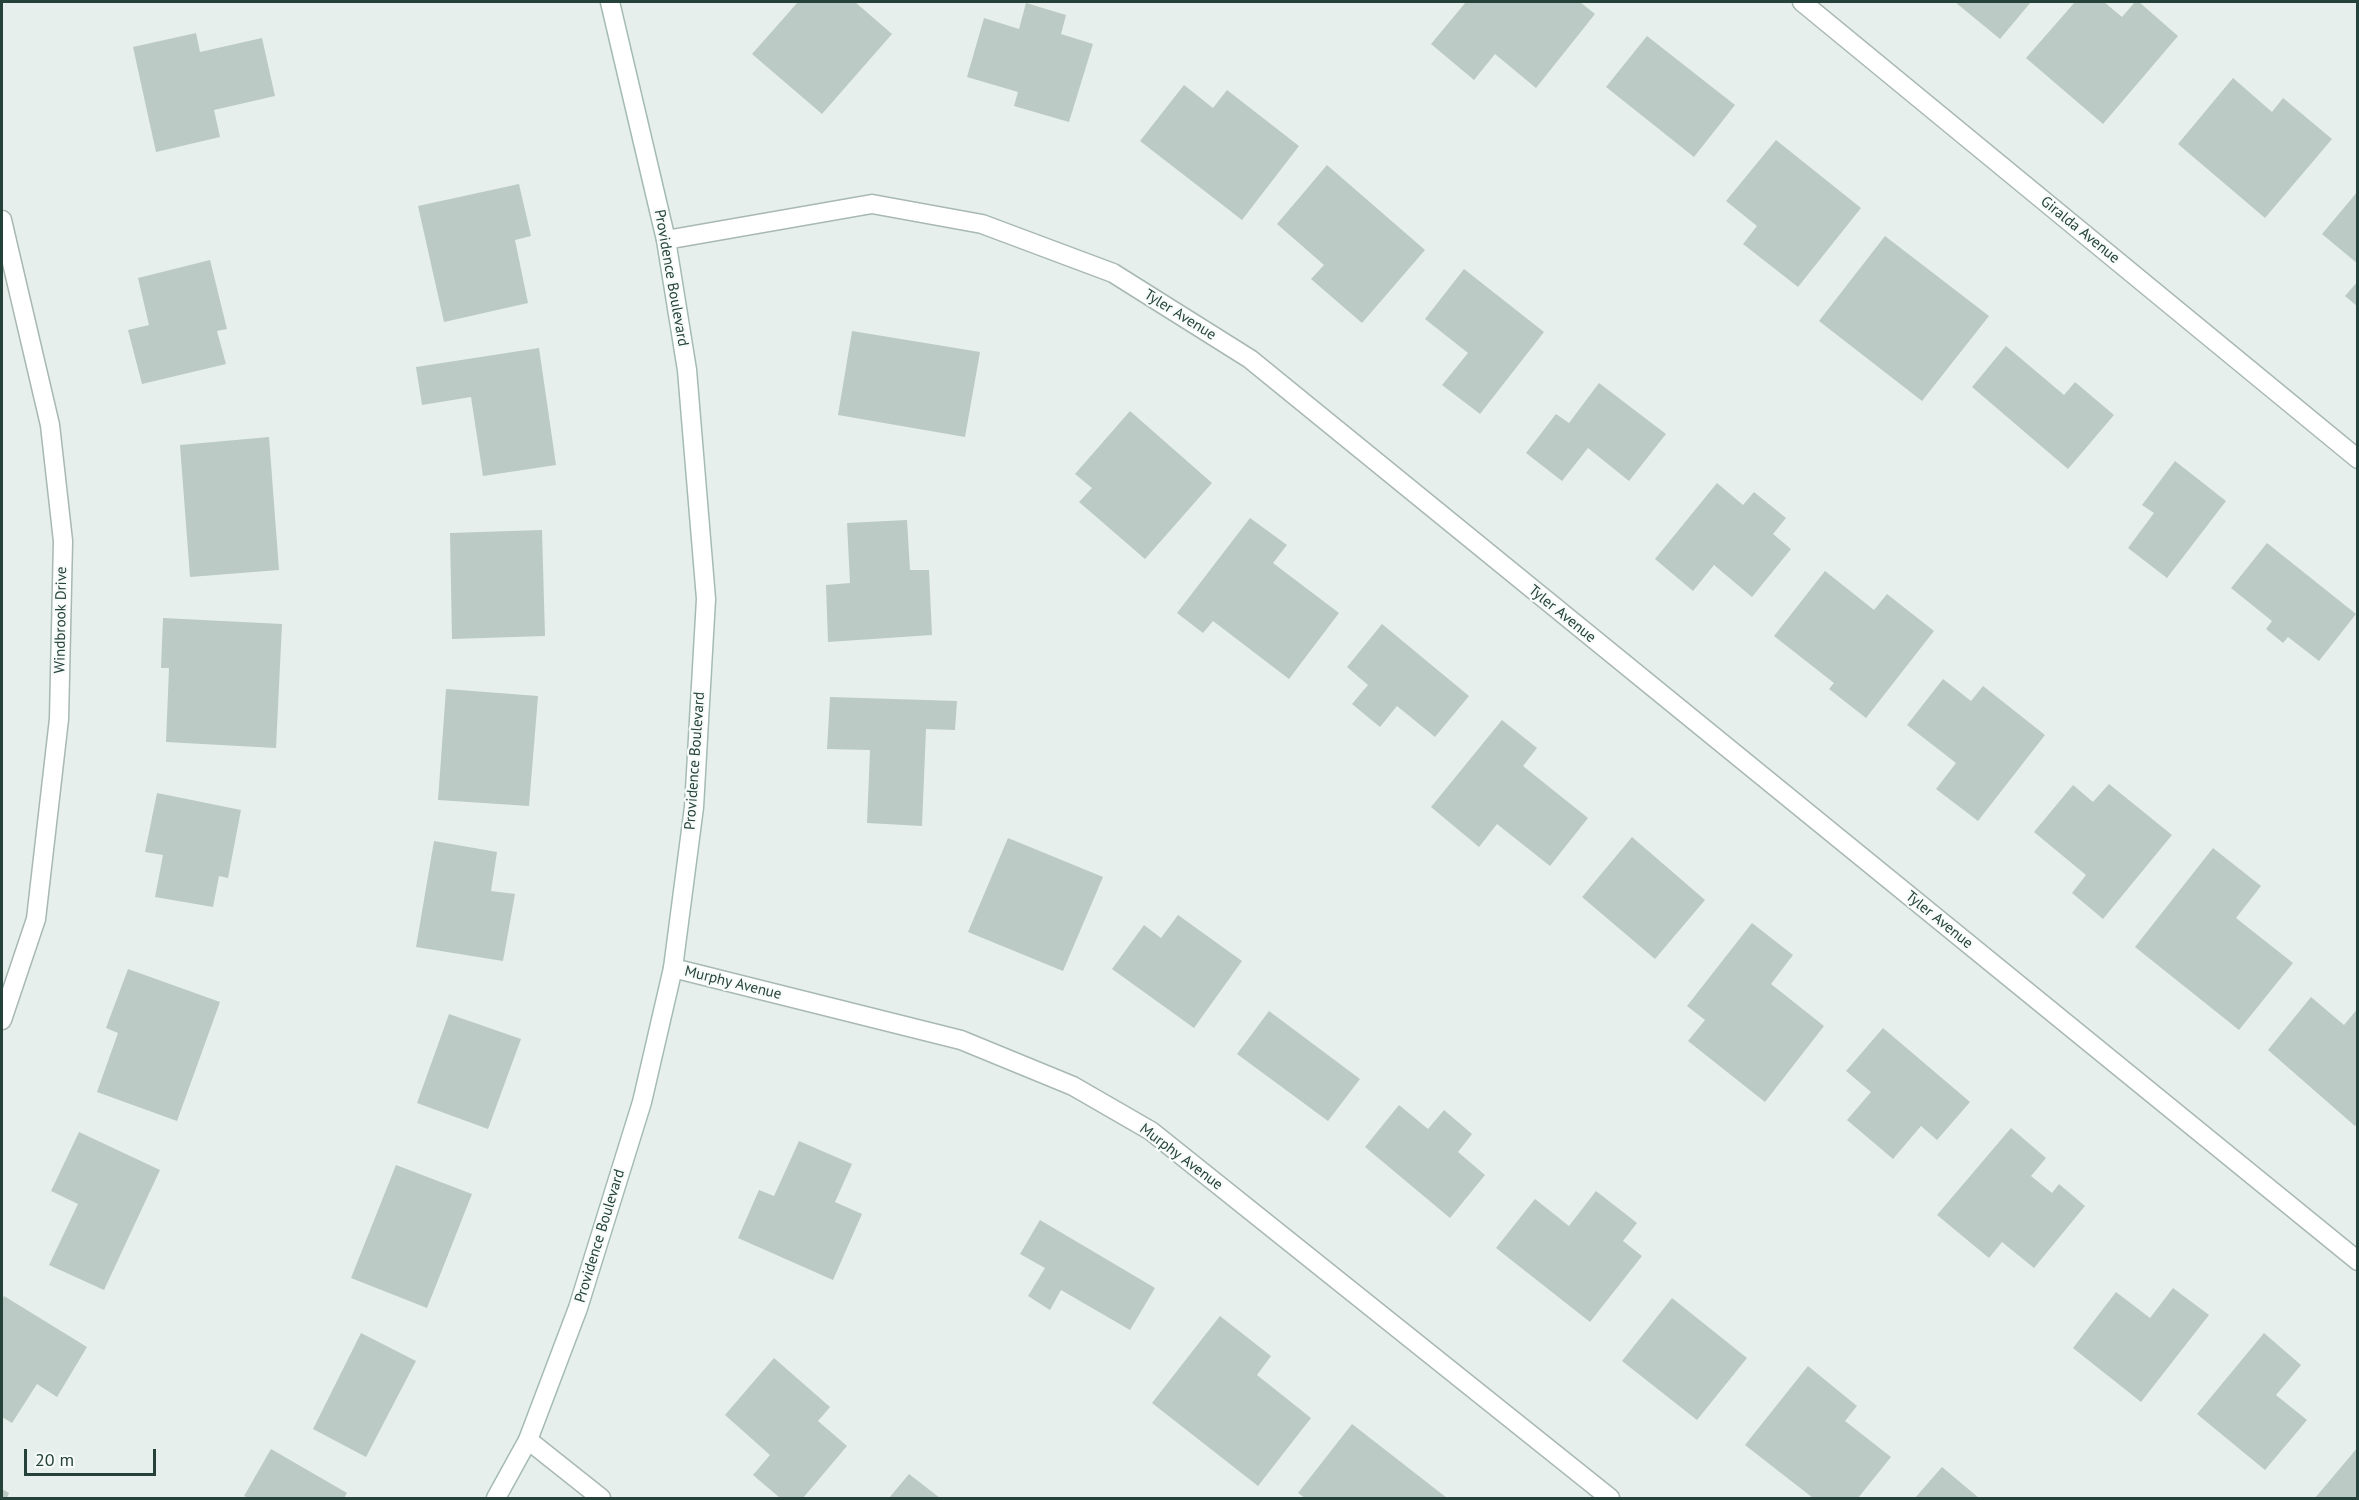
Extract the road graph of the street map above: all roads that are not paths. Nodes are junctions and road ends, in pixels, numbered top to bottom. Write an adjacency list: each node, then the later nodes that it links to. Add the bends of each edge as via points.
1 (610, 2): 4 (street, Providence Boulevard)
2 (1802, 2): 5 (street, Giralda Avenue)
3 (2, 220): 7 (street, Windbrook Drive, via 50,425 63,540 59,719 36,919)
4 (666, 240): 6 (street, Providence Boulevard, via 687,370 706,599 694,807); 8 (street, Tyler Avenue, via 872,204 982,224 1113,273 1250,359)
5 (2358, 459)
6 (673, 968): 9 (street, Providence Boulevard, via 642,1102 578,1308); 12 (street, Murphy Avenue, via 961,1040 1072,1086 1151,1131)
7 (2, 1020)
8 (2358, 1261)
9 (528, 1440): 10 (street, Providence Boulevard); 11 (street)
10 (496, 1498)
11 (601, 1498)
12 (1610, 1498)

